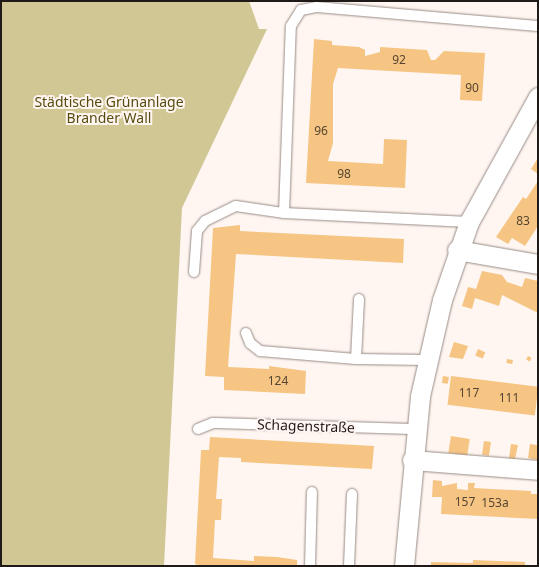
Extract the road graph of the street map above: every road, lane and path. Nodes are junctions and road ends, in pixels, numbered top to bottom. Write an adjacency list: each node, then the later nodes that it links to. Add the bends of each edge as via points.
1 (538, 26): 3 (lane, via 316,7 301,10 291,26)
2 (538, 97): 4 (street)
3 (284, 213): 4 (lane); 7 (lane, via 236,206 205,221 197,231)
4 (469, 222): 5 (street)
5 (457, 250): 6 (street); 11 (street)
6 (538, 264)
7 (194, 272)
8 (358, 299): 10 (lane)
9 (246, 333): 10 (lane, via 250,343 260,351)
10 (356, 359): 11 (lane)
11 (426, 360): 13 (street)
12 (198, 429): 13 (lane, Schagenstraße, via 213,423)
13 (415, 429): 14 (street)
14 (412, 460): 15 (street); 20 (street)
15 (538, 470)
16 (312, 492): 18 (lane)
17 (352, 494): 19 (lane)
18 (310, 566)
19 (349, 566)
20 (404, 566)

